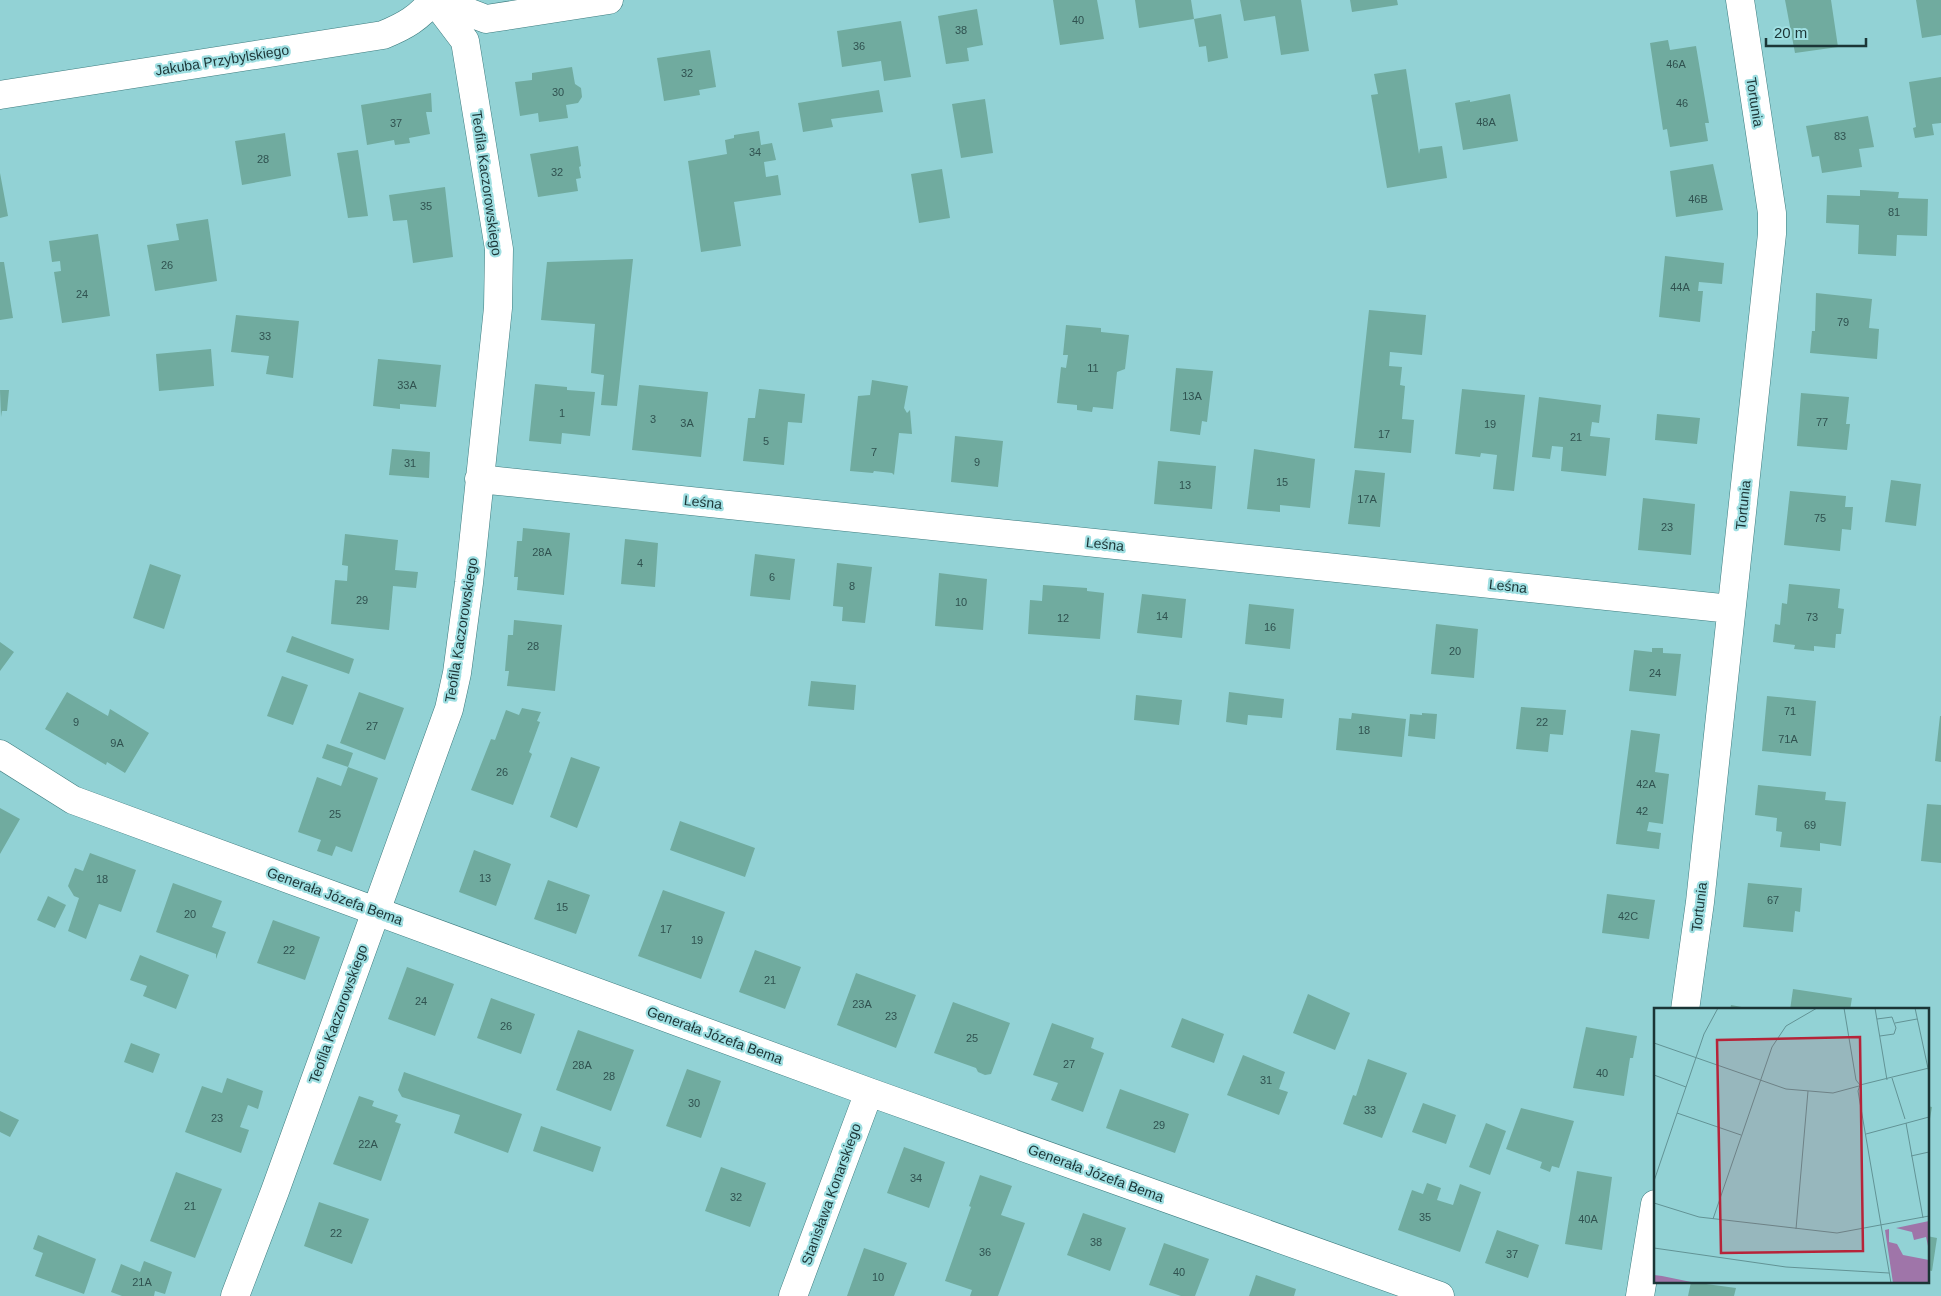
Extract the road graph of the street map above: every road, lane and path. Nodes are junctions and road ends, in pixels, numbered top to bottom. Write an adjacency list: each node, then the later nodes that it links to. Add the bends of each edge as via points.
1 (435, 0): 2 (street, via 486,19); 4 (street, Jakuba Przybylskiego, via 406,26 383,35); 5 (street, Teofila Kaczorowskiego, via 466,41 498,249 498,308)
2 (609, 0)
3 (1740, 0): 6 (street, Tortunia, via 1772,212 1772,234)
4 (0, 95)
5 (480, 479): 6 (street, Leśna); 8 (street, Teofila Kaczorowskiego, via 466,610 449,709)
6 (1731, 609): 9 (street, Tortunia, via 1700,902)
7 (0, 754): 8 (street, Generała Józefa Bema, via 73,800)
8 (375, 911): 10 (street, Generała Józefa Bema); 12 (street, Teofila Kaczorowskiego)
9 (1685, 1008)
10 (869, 1092): 13 (street, Stanisława Konarskiego); 14 (street, Generała Józefa Bema)
11 (1654, 1210): 15 (street)
12 (235, 1296)
13 (793, 1296)
14 (1440, 1296)
15 (1640, 1296)

